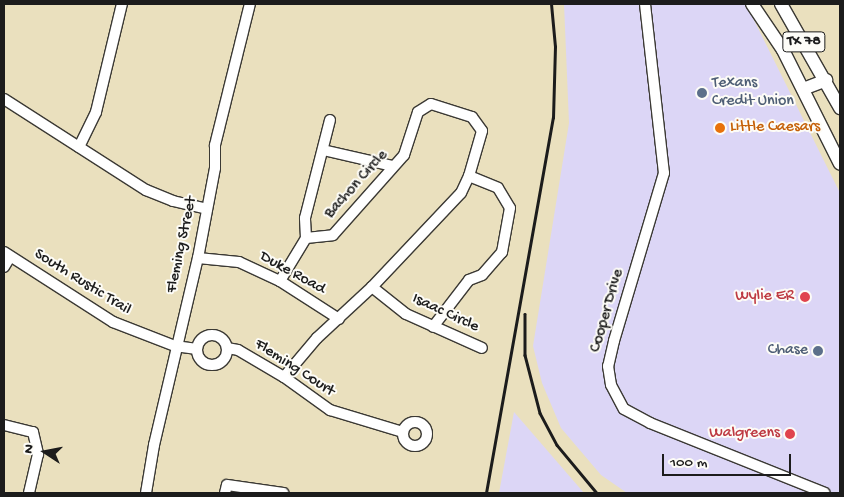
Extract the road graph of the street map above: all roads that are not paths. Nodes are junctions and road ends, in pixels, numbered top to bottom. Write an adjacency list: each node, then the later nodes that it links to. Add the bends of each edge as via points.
1 (122, 4): 11 (street, via 96,112)
2 (250, 4): 16 (street, Fleming Street, via 215,145 215,168)
3 (645, 4): 36 (street, Cooper Drive, via 664,173 614,341 608,366 611,385 624,409 650,423)
4 (752, 4): 7 (main road, TX 78, via 783,50)
5 (781, 4): 6 (main road, TX 78)
6 (826, 80): 7 (main road); 9 (main road, TX 78)
7 (803, 89): 13 (main road, TX 78)
8 (4, 99): 11 (street)
9 (840, 108)
10 (330, 120): 12 (street)
11 (79, 148): 16 (street, via 146,190)
12 (323, 150): 14 (street); 17 (street, via 305,218)
13 (840, 164)
14 (393, 166): 15 (street, Bachon Circle, via 404,155 418,112 431,104 472,117 482,131); 17 (street, Bachon Circle, via 333,235)
15 (470, 176): 22 (street, Bachon Circle, via 461,193); 24 (street, via 498,188 510,208 502,252 482,275 470,280)
16 (207, 209): 19 (street, Fleming Street)
17 (306, 238): 21 (street)
18 (7, 255): 20 (street); 25 (street, South Rustic Trail, via 113,322)
19 (198, 258): 21 (street, Duke Road, via 239,262); 25 (street, Fleming Street)
20 (4, 267)
21 (280, 281): 23 (street, Duke Road)
22 (372, 287): 23 (street, Bachon Circle); 24 (street, Isaac Circle, via 406,314)
23 (339, 319): 29 (street, Bachon Circle)
24 (433, 327): 27 (street, Isaac Circle)
25 (175, 346): 28 (street); 34 (street, Fleming Street)
26 (227, 348): 28 (street, Fleming Court, via 220,338 210,335 202,339); 28 (street, Fleming Court, via 225,358 215,365 201,361); 29 (street, Fleming Court, via 238,350)
27 (482, 348)
28 (197, 349)
29 (284, 377): 31 (street, Fleming Court, via 330,410)
30 (4, 425): 33 (street, via 33,432 38,454)
31 (403, 432)
32 (226, 489): 35 (street)
33 (29, 493)
34 (146, 493)
35 (283, 493)
36 (825, 493)

